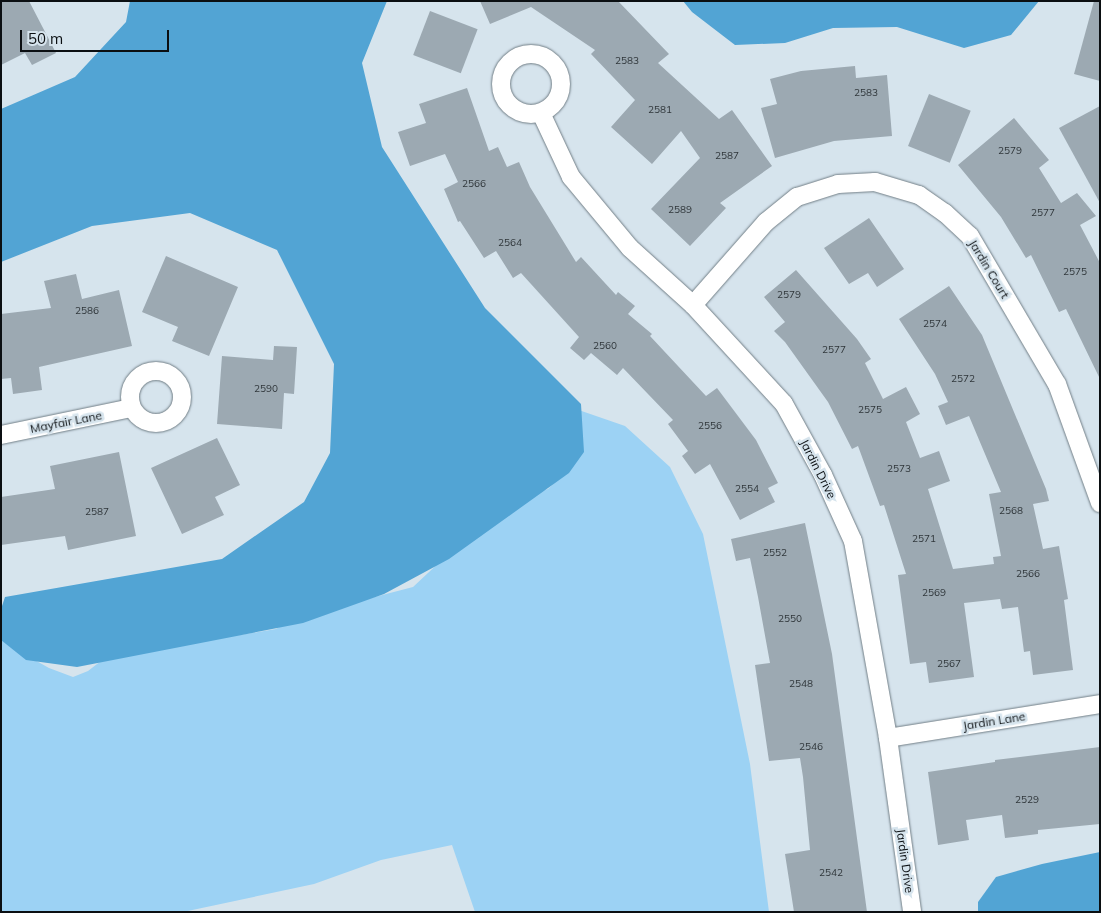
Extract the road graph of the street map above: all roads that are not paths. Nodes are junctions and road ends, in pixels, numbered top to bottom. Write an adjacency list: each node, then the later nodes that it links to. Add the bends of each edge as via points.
1 (541, 113): 2 (street, Jardin Drive, via 576,184 630,248)
2 (693, 305): 5 (street, Jardin Court, via 766,222 797,198 838,184 875,182 919,195 970,236 1052,376); 7 (street, Jardin Drive, via 784,404 827,483 853,541)
3 (131, 408): 4 (street, Mayfair Lane)
4 (1, 435)
5 (1100, 503)
6 (1100, 704): 7 (street, Jardin Lane)
7 (888, 738): 8 (street, Jardin Drive)
8 (912, 912)

